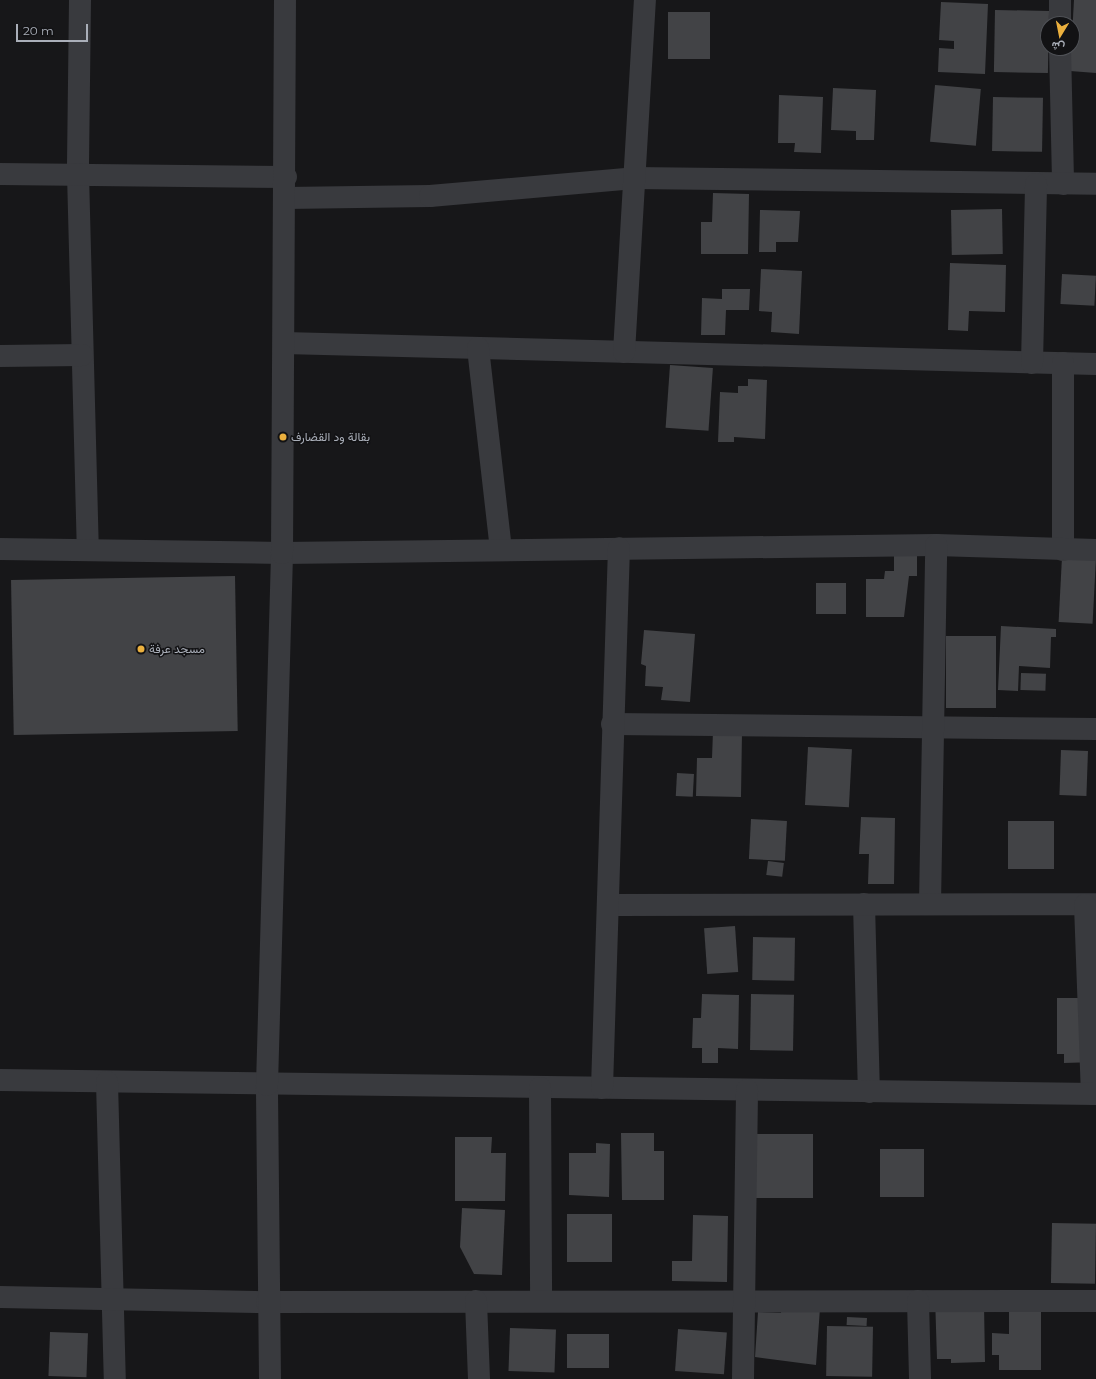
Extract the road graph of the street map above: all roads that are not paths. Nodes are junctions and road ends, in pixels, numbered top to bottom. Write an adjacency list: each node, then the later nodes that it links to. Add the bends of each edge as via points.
1 (80, 0): 8 (street)
2 (285, 0): 13 (street)
3 (645, 0): 9 (street)
4 (1060, 0): 5 (street)
5 (1060, 16)
6 (1060, 56): 11 (street)
7 (0, 174): 8 (street)
8 (78, 174): 13 (street); 17 (street)
9 (634, 178): 10 (street); 13 (street, via 430,196); 16 (street)
10 (1036, 184): 11 (street); 19 (street)
11 (1063, 184): 12 (street)
12 (1096, 184)
13 (286, 188): 14 (street)
14 (284, 343): 15 (street); 29 (street)
15 (478, 348): 16 (street); 26 (street)
16 (624, 352): 19 (street)
17 (82, 355): 18 (street); 25 (street)
18 (0, 356)
19 (1032, 363): 20 (street)
20 (1063, 364): 21 (street); 27 (street)
21 (1096, 364)
22 (936, 545): 23 (street); 27 (street); 31 (street)
23 (619, 548): 26 (street); 30 (street)
24 (0, 549): 25 (street)
25 (88, 550): 29 (street)
26 (501, 550): 29 (street)
27 (1063, 550): 28 (street)
28 (1096, 550)
29 (282, 553): 39 (street)
30 (612, 724): 31 (street); 36 (street)
31 (933, 729): 32 (street); 34 (street)
32 (1096, 729)
33 (864, 904): 34 (street); 36 (street); 43 (street)
34 (930, 904): 35 (street)
35 (1091, 904): 44 (street)
36 (610, 905): 41 (street)
37 (0, 1080): 38 (street)
38 (107, 1082): 39 (street); 46 (street)
39 (267, 1085): 40 (street); 52 (street)
40 (540, 1088): 41 (street); 48 (street)
41 (602, 1088): 42 (street)
42 (747, 1090): 43 (street); 49 (street)
43 (869, 1092): 44 (street)
44 (1094, 1094)
45 (0, 1297): 46 (street)
46 (114, 1299): 52 (street); 53 (street)
47 (476, 1301): 48 (street); 52 (street); 55 (street)
48 (541, 1301): 49 (street)
49 (745, 1301): 50 (street); 56 (street)
50 (918, 1301): 51 (street); 57 (street)
51 (1096, 1301)
52 (267, 1302): 54 (street)
53 (115, 1379)
54 (270, 1379)
55 (479, 1379)
56 (743, 1379)
57 (920, 1379)

